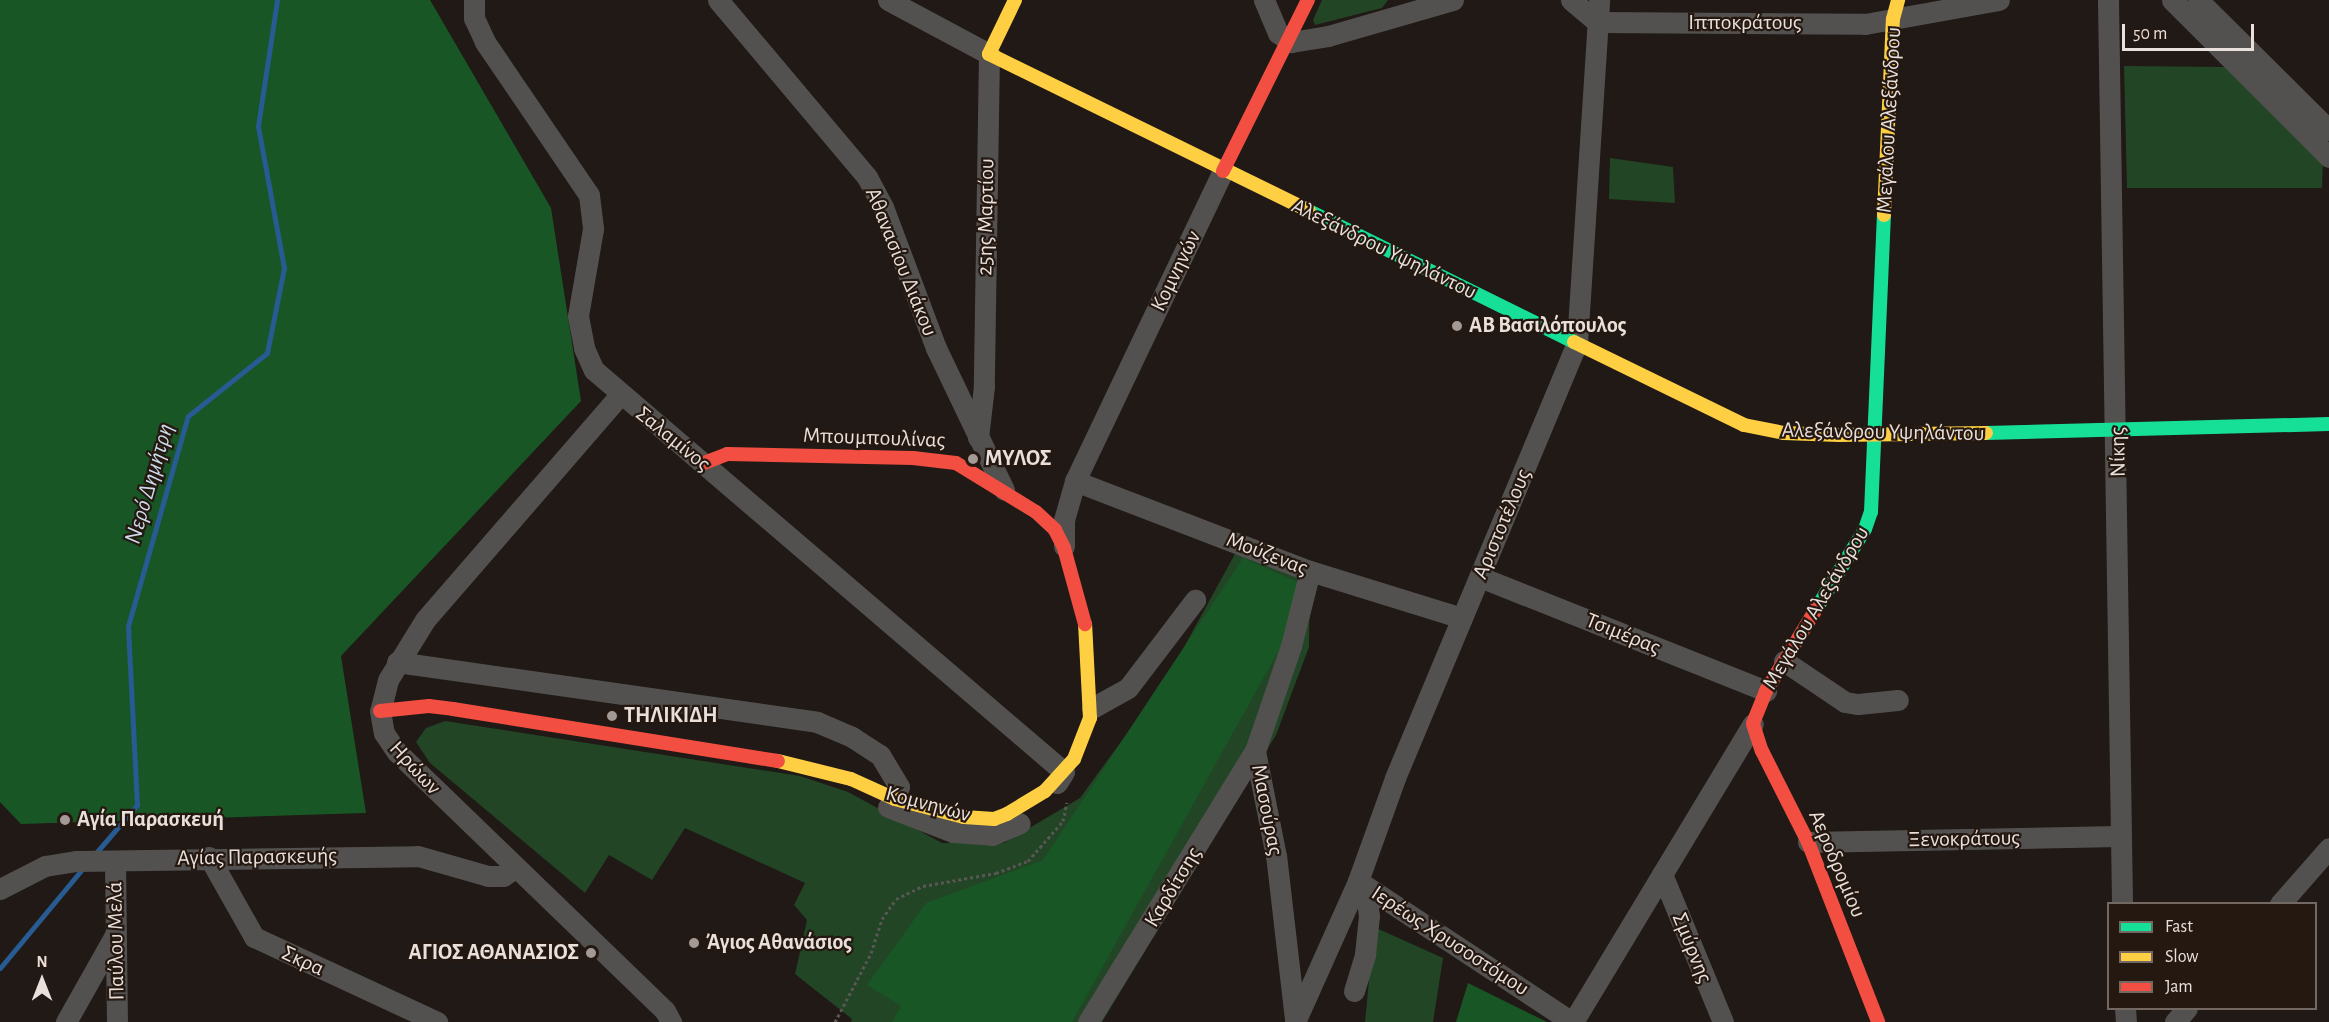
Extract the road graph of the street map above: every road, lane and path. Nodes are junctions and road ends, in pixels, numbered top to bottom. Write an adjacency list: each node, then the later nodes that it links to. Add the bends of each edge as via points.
1 (474, 0): 23 (street, Σαλαμίνος, via 474,18 485,42 589,195 593,229 578,316 584,348 594,370)
2 (718, 0): 27 (street, Αθανασίου Διάκου, via 867,177 883,207 936,348)
3 (888, 0): 18 (street, Αλεξάνδρου Υψηλάντου)
4 (1015, 0): 18 (street, 25ης Μαρτίου)
5 (1264, 0): 17 (street, via 1271,21)
6 (1308, 0): 17 (street, Κομνηνών)
7 (1453, 0): 14 (street)
8 (1571, 0): 16 (street)
9 (1599, 0): 16 (street, Αριστοτέλους)
10 (1999, 0): 15 (street, Ιπποκράτους)
11 (2108, 0): 25 (street, Νίκης)
12 (2172, 0): 20 (street)
13 (2198, 0): 19 (street)
14 (1413, 6): 17 (street, via 1328,36)
15 (1896, 9): 16 (street, Ιπποκράτους, via 1865,24); 26 (street, Μεγάλου Αλεξάνδρου)
16 (1597, 22): 22 (street, Αριστοτέλους)
17 (1286, 41): 21 (street, Κομνηνών)
18 (989, 54): 21 (street, Αλεξάνδρου Υψηλάντου); 27 (street, 25ης Μαρτίου, via 984,386)
19 (2329, 130)
20 (2329, 157)
21 (1223, 171): 22 (street, Αλεξάνδρου Υψηλάντου); 29 (street, Κομνηνών)
22 (1577, 343): 26 (street, Αλεξάνδρου Υψηλάντου, via 1744,424 1784,433); 33 (street, Αριστοτέλους)
23 (619, 396): 28 (street, Σαλαμίνος); 37 (street, Ηρώων, via 425,621)
24 (2329, 424): 25 (street, Αλεξάνδρου Υψηλάντου)
25 (2117, 432): 26 (street, Αλεξάνδρου Υψηλάντου); 47 (street, Νίκης)
26 (1873, 435): 36 (street, Μεγάλου Αλεξάνδρου, via 1871,512 1865,529)
27 (978, 439): 30 (street, Αθανασίου Διάκου)
28 (704, 463): 30 (street, Μπουμπουλίνας, via 727,454 913,458 956,462); 45 (street, Σαλαμίνος)
29 (1075, 481): 31 (street, Κομνηνών, via 1064,520); 32 (street, Μούζενας)
30 (1004, 490): 31 (street, Μπουμπουλίνας, via 1056,530)
31 (1064, 548): 40 (street, Μπουμπουλίνας, via 1087,631)
32 (1310, 571): 35 (street, Μούζενας); 43 (street, Μασούρας, via 1291,645)
33 (1480, 577): 35 (street, Αριστοτέλους); 38 (street, Τσιμέρας)
34 (1195, 600): 40 (street, via 1128,688)
35 (1462, 618): 54 (street, Αριστοτέλους, via 1395,778)
36 (1784, 660): 38 (street, Μεγάλου Αλεξάνδρου); 39 (street, via 1845,702)
37 (397, 662): 41 (street, Ηρώων, via 384,689); 46 (street, via 817,722 880,755 899,787)
38 (1766, 691): 42 (street, Μεγάλου Αλεξάνδρου)
39 (1898, 700)
40 (1092, 708): 45 (street, Μπουμπουλίνας, via 1082,742)
41 (381, 711): 44 (street, Κομνηνών, via 429,706 453,709); 52 (street, Ηρώων, via 384,733 397,752)
42 (1753, 724): 48 (street, Αεροδρομίου, via 1762,751); 53 (street, Μεγάλου Αλεξάνδρου)
43 (1255, 751): 61 (street, Μασούρας, via 1276,856); 67 (street, Καρδίτσης)
44 (804, 765): 46 (street, Κομνηνών)
45 (1064, 772): 46 (street, Κομνηνών, via 1034,813 992,835 952,832); 66 (path, via 1067,804 1063,821 1028,861 996,873 923,886 896,899 882,918 871,953)
46 (892, 803)
47 (2120, 836): 48 (street, Ξενοκράτους); 56 (street, Νίκης)
48 (1808, 842): 70 (street, Αεροδρομίου)
49 (2329, 848): 57 (street)
50 (209, 857): 51 (street, Αγίας Παρασκευής); 52 (street, Αγίας Παρασκευής, via 418,856 496,877); 64 (street, Σκρα, via 254,937)
51 (105, 861): 55 (street, Αγίας Παρασκευής, via 45,866); 58 (street, Παύλου Μελά)
52 (515, 868): 65 (street, Ηρώων, via 665,1011)
53 (1662, 874): 68 (street, Μεγάλου Αλεξάνδρου); 69 (street, Σμύρνης)
54 (1358, 880): 59 (street, via 1368,899 1369,916 1365,954); 61 (street, Αριστοτέλους); 68 (street, Ιερέως Χρυσοστόμου)
55 (0, 889)
56 (2122, 902)
57 (2281, 902)
58 (116, 934): 62 (street); 63 (street, Παύλου Μελά)
59 (1354, 991)
60 (2185, 1010): 71 (street)
61 (1295, 1021)
62 (66, 1022)
63 (117, 1022)
64 (437, 1022)
65 (671, 1022)
66 (835, 1022)
67 (1088, 1022)
68 (1573, 1022)
69 (1723, 1022)
70 (1878, 1022)
71 (2175, 1022)

